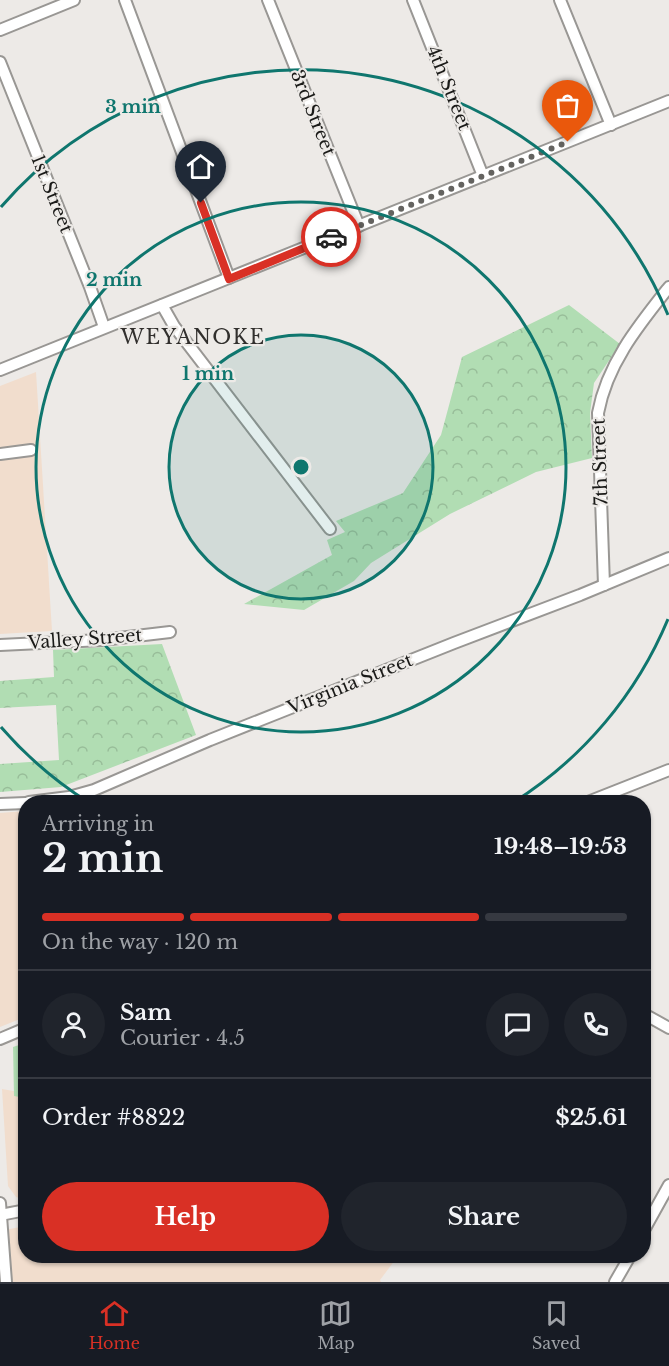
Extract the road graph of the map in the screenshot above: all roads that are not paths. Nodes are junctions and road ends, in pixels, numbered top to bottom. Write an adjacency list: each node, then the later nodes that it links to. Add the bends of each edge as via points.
1 (74, 0): 6 (street)
2 (125, 0): 12 (street)
3 (268, 0): 11 (street, 3rd Street)
4 (413, 0): 10 (street, 4th Street)
5 (560, 0): 9 (street)
6 (0, 30)
7 (0, 62): 15 (street, 1st Street)
8 (669, 101): 9 (street)
9 (611, 124): 10 (street)
10 (483, 176): 11 (street)
11 (359, 226): 12 (street)
12 (229, 279): 14 (street)
13 (669, 287): 21 (street, 7th Street, via 621,351 601,395 598,413)
14 (162, 305): 15 (street); 19 (street)
15 (104, 327): 16 (street)
16 (0, 370)
17 (31, 450): 18 (street)
18 (0, 454)
19 (330, 529)
20 (669, 558): 21 (street, Virginia Street)
21 (604, 585): 25 (street, Virginia Street)
22 (170, 632): 23 (street, Valley Street)
23 (0, 645)
24 (669, 770): 26 (street)
25 (76, 795)
26 (606, 795)
27 (18, 803): 28 (street, Virginia Street)
28 (0, 804)
29 (651, 1018): 30 (street)
30 (669, 1028)
31 (18, 1031): 32 (street)
32 (0, 1039)
33 (669, 1185): 37 (street)
34 (0, 1203): 36 (street)
35 (18, 1212): 36 (street)
36 (0, 1215): 39 (street)
37 (651, 1217)
38 (626, 1263): 40 (street)
39 (6, 1282)
40 (615, 1282)

